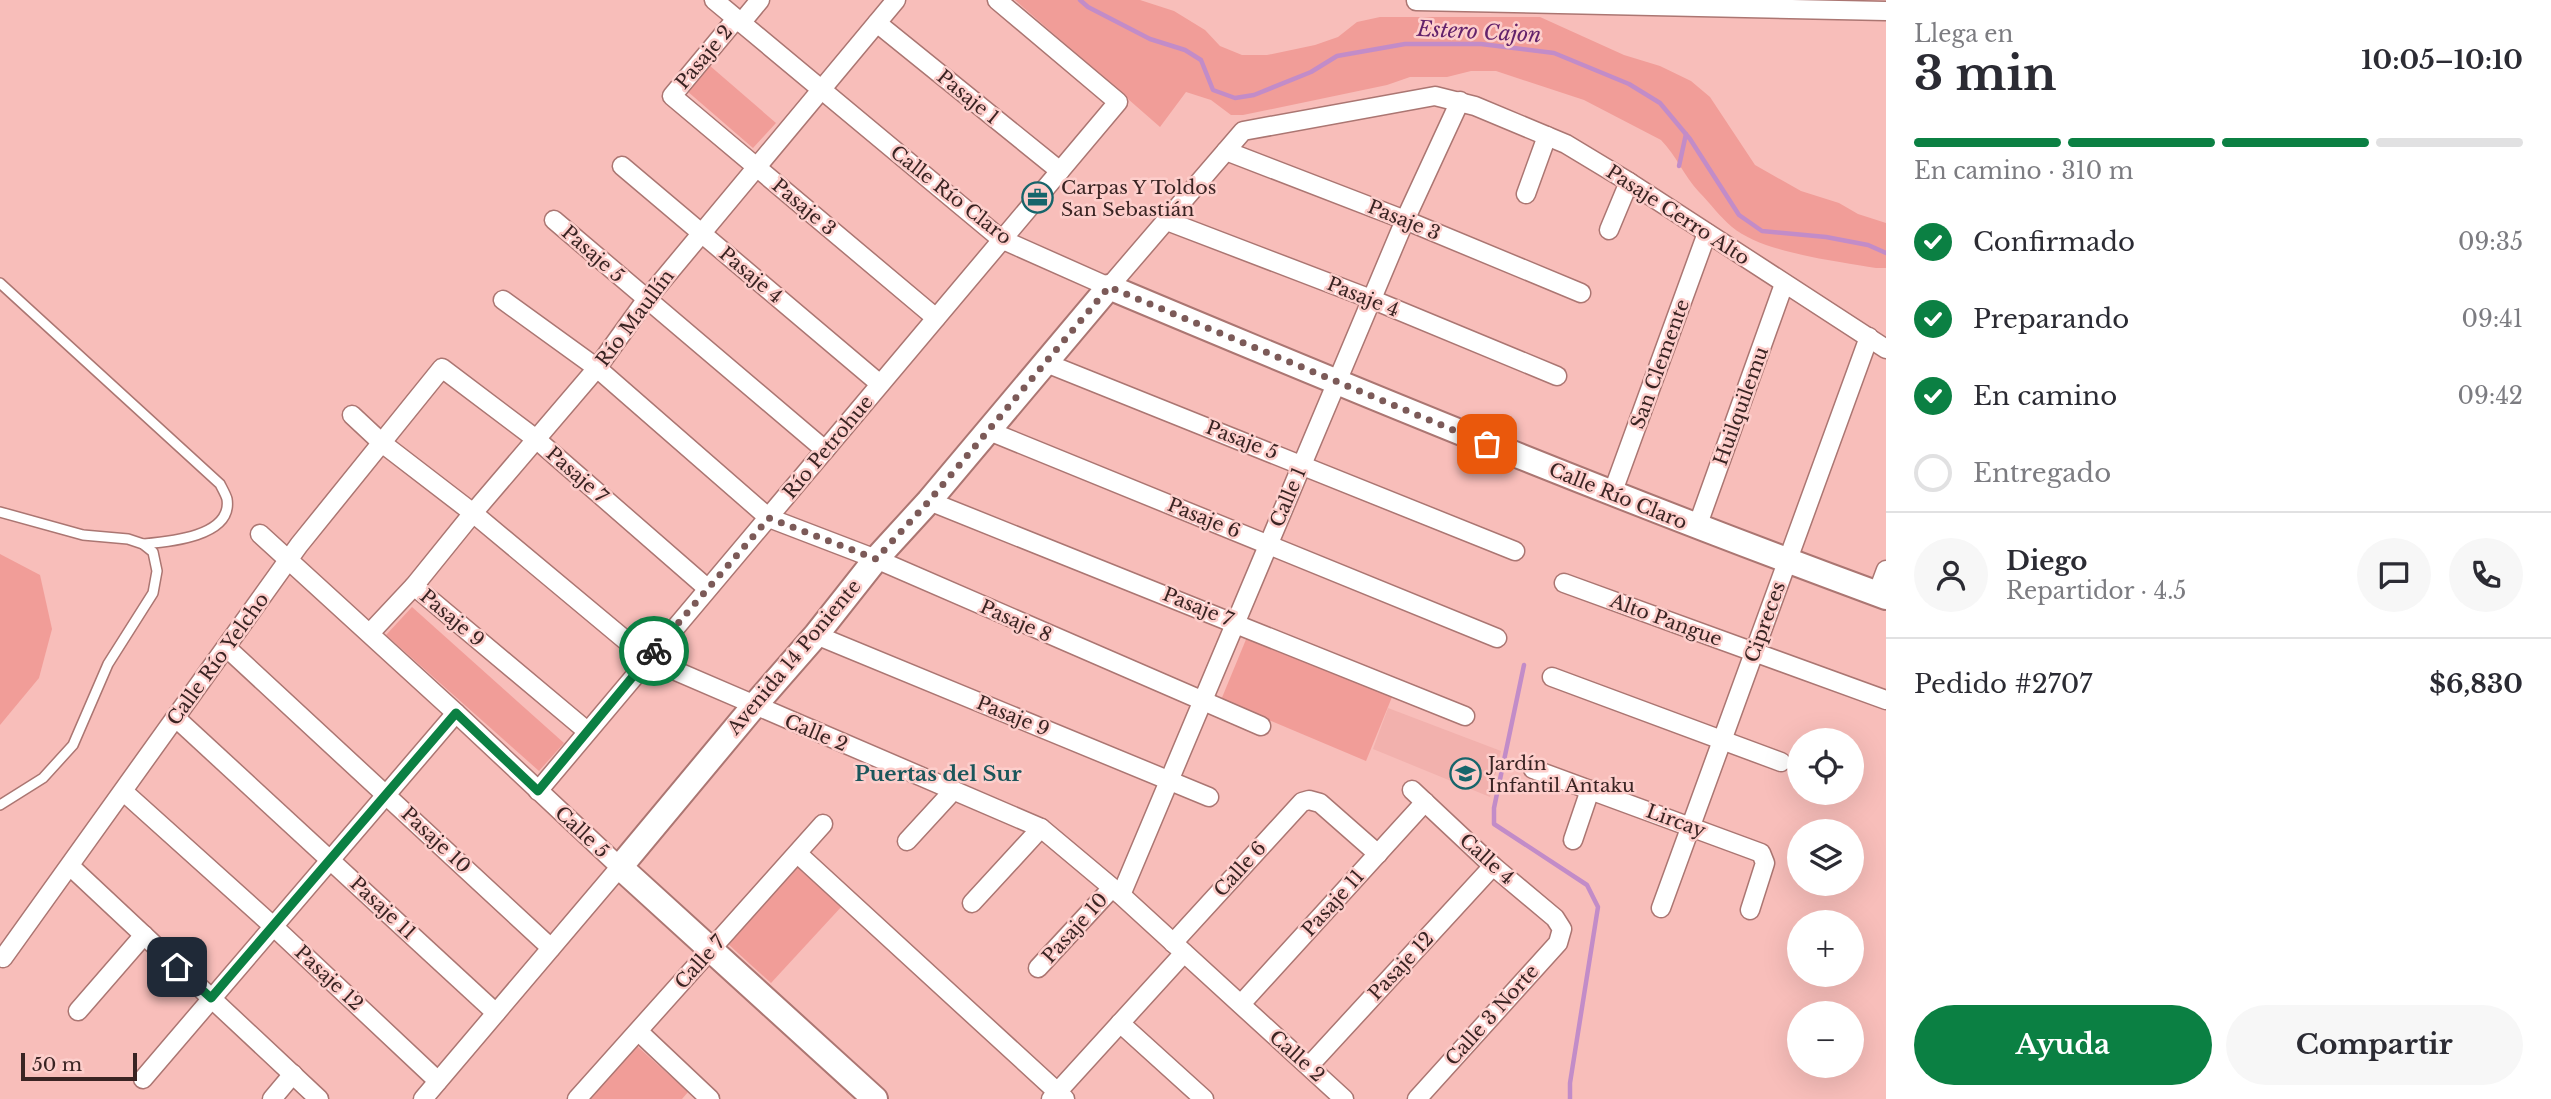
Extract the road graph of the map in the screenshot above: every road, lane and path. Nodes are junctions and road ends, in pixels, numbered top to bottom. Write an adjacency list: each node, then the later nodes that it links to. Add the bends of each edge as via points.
1 (714, 0): 8 (street, Calle Río Claro)
2 (760, 0): 8 (street, Pasaje 2)
3 (896, 0): 9 (street, Río Maullín)
4 (997, 0): 17 (street, Río Petrohue, via 1118,102)
5 (1416, 1): 6 (street)
6 (1673, 3): 7 (street)
7 (1886, 11)
8 (739, 21): 10 (street, Calle Río Claro); 11 (street, Pasaje 2)
9 (877, 23): 10 (street, Río Maullín); 17 (street, Pasaje 1)
10 (820, 90): 16 (street, Río Maullín); 26 (street, Calle Río Claro)
11 (672, 96): 16 (street, Pasaje 3)
12 (1460, 101): 13 (street, Pasaje Cerro Alto); 14 (street, Avenida 14 Poniente, via 1420,97 1243,131); 21 (street, Calle 1)
13 (1547, 136): 18 (street, Pasaje Cerro Alto); 19 (street)
14 (1226, 151): 21 (street, Pasaje 3); 22 (street, Avenida 14 Poniente)
15 (622, 166): 24 (street, Pasaje 4)
16 (756, 167): 24 (street, Río Maullín); 34 (street, Pasaje 3)
17 (1059, 172): 26 (street, Río Petrohue)
18 (1629, 183): 23 (street); 25 (street, Pasaje Cerro Alto)
19 (1527, 194)
20 (554, 220): 33 (street, Pasaje 5)
21 (1405, 220): 30 (street, Pasaje 3); 31 (street, Calle 1)
22 (1167, 221): 29 (street, Avenida 14 Poniente); 31 (street, Pasaje 4)
23 (1609, 230)
24 (701, 233): 33 (street, Río Maullín); 42 (street, Pasaje 4)
25 (1707, 233): 28 (street, Pasaje Cerro Alto); 49 (street, San Clemente)
26 (1001, 239): 29 (street, Calle Río Claro); 34 (street, Río Petrohue)
27 (0, 283): 56 (lane, via 220,484 227,499 225,515 214,526 185,540)
28 (1784, 284): 35 (street, Pasaje Cerro Alto); 54 (street, Huilquilemu)
29 (1109, 287): 37 (street, Avenida 14 Poniente); 41 (street, Calle Río Claro)
30 (1581, 293)
31 (1371, 299): 40 (street, Pasaje 4); 41 (street, Calle 1)
32 (503, 300): 39 (street)
33 (646, 300): 39 (street, Río Maullín); 47 (street, Pasaje 5)
34 (936, 318): 42 (street, Río Petrohue)
35 (1869, 337): 36 (street, Pasaje Cerro Alto); 61 (street, Cipreces)
36 (1886, 349)
37 (1046, 363): 44 (street, Avenida 14 Poniente); 48 (street, Pasaje 5)
38 (442, 368): 45 (street, Pasaje 7); 46 (street, Calle Río Yelcho)
39 (597, 368): 45 (street, Río Maullín); 53 (street)
40 (1557, 376)
41 (1336, 383): 48 (street, Calle 1); 49 (street, Calle Río Claro)
42 (880, 384): 47 (street, Río Petrohue)
43 (352, 415): 46 (street, Calle 2)
44 (989, 430): 50 (street, Avenida 14 Poniente); 57 (street, Pasaje 6)
45 (536, 439): 52 (street, Río Maullín); 65 (street, Pasaje 7)
46 (382, 443): 52 (street, Calle 2); 59 (street, Calle Río Yelcho)
47 (825, 450): 53 (street, Río Petrohue)
48 (1302, 464): 57 (street, Calle 1); 58 (street, Pasaje 5)
49 (1612, 494): 54 (street, Calle Río Claro)
50 (929, 501): 60 (street, Avenida 14 Poniente); 67 (street, Pasaje 7)
51 (0, 512): 56 (lane, via 83,535)
52 (473, 513): 64 (street, Río Maullín); 73 (street, Calle 2)
53 (769, 518): 60 (street, Pasaje 8); 65 (street, Río Petrohue)
54 (1697, 527): 61 (street, Calle Río Claro)
55 (260, 534): 59 (street, Calle 5)
56 (143, 544): 94 (lane, via 156,561 153,593 108,664 73,745 43,778)
57 (1268, 544): 67 (street, Calle 1); 70 (street, Pasaje 6)
58 (1515, 551)
59 (289, 559): 68 (street, Calle 5); 71 (street, Calle Río Yelcho)
60 (876, 559): 69 (street, Avenida 14 Poniente); 76 (street, Pasaje 8)
61 (1788, 561): 66 (street, Calle Río Claro); 72 (street, Cipreces)
62 (1886, 570): 66 (street)
63 (1564, 583): 72 (street, Alto Pangue)
64 (414, 586): 68 (street, Río Maullín); 82 (street, Pasaje 9)
65 (707, 588): 73 (street, Río Petrohue)
66 (1882, 595)
67 (1236, 622): 76 (street, Calle 1); 79 (street, Pasaje 7)
68 (369, 633): 78 (street, Calle 5)
69 (816, 635): 77 (street, Avenida 14 Poniente); 86 (street, Pasaje 9)
70 (1497, 638)
71 (227, 648): 80 (street, Calle Río Yelcho); 91 (street, Pasaje 10)
72 (1754, 652): 75 (street, Alto Pangue); 83 (street, Cipreces)
73 (648, 659): 77 (street, Calle 2); 82 (street, Río Petrohue)
74 (1552, 677): 83 (street)
75 (1886, 700)
76 (1202, 703): 81 (street, Pasaje 8); 86 (street, Calle 1)
77 (754, 706): 90 (street, Calle 2); 105 (street, Avenida 14 Poniente)
78 (456, 713): 88 (street, Calle 5); 91 (street)
79 (1465, 716)
80 (176, 718): 89 (street, Calle Río Yelcho); 102 (street, Pasaje 11)
81 (1261, 726)
82 (587, 731): 88 (street, Río Petrohue)
83 (1722, 740): 84 (street); 96 (street, Cipreces)
84 (1781, 762)
85 (1533, 769): 87 (street, Lircay)
86 (1169, 780): 93 (street, Pasaje 9); 106 (street, Calle 1)
87 (1590, 790): 96 (street, Lircay); 98 (street)
88 (538, 791): 105 (street, Calle 5)
89 (124, 792): 103 (street, Calle Río Yelcho); 110 (street, Pasaje 12)
90 (952, 792): 97 (street, Calle 2); 99 (street)
91 (386, 793): 102 (street); 113 (street, Pasaje 10)
92 (1418, 796): 101 (street, Pasaje 11); 104 (street, Calle 4)
93 (1209, 797)
94 (0, 805)
95 (823, 824): 100 (street, Calle 7)
96 (1690, 827): 108 (street, Cipreces); 109 (street, Lircay, via 1764,856 1765,867)
97 (1041, 828): 106 (street, Calle 2); 107 (street)
98 (1573, 839)
99 (906, 841)
100 (798, 854): 115 (street, Calle 7); 128 (street)
101 (1378, 854): 114 (street, Calle 6, via 1320,803 1309,800 1299,805); 119 (street, Pasaje 11)
102 (330, 859): 110 (street); 121 (street, Pasaje 11)
103 (70, 866): 112 (street); 116 (street, Calle Río Yelcho)
104 (1493, 866): 111 (street, Calle 4); 124 (street, Pasaje 12)
105 (620, 867): 113 (street, Avenida 14 Poniente); 115 (street, Calle 5)
106 (1116, 891): 114 (street, Calle 2); 117 (street, Pasaje 10)
107 (972, 903)
108 (1661, 908)
109 (1750, 910)
110 (273, 926): 118 (street); 127 (street, Pasaje 12)
111 (1562, 929): 137 (street, Calle 3 Norte, via 1558,943)
112 (144, 935): 118 (street); 120 (street)
113 (551, 948): 121 (street, Avenida 14 Poniente)
114 (1178, 948): 119 (street, Calle 2); 122 (street, Calle 6)
115 (711, 950): 123 (street, Calle 7); 134 (street, Calle 5)
116 (3, 958)
117 (1038, 968)
118 (211, 998): 125 (street); 126 (street)
119 (1241, 1004): 124 (street, Calle 2)
120 (78, 1011)
121 (496, 1013): 127 (street, Avenida 14 Poniente)
122 (1120, 1023): 128 (street, Calle 6); 135 (street)
123 (639, 1032): 129 (street); 133 (street, Calle 7)
124 (1309, 1066): 136 (street, Calle 2)
125 (293, 1074): 130 (street); 131 (street)
126 (143, 1079)
127 (438, 1081): 132 (street, Avenida 14 Poniente)
128 (1058, 1097)
129 (707, 1098)
130 (272, 1099)
131 (319, 1099)
132 (423, 1099)
133 (577, 1099)
134 (875, 1099)
135 (1205, 1099)
136 (1344, 1099)
137 (1417, 1099)

